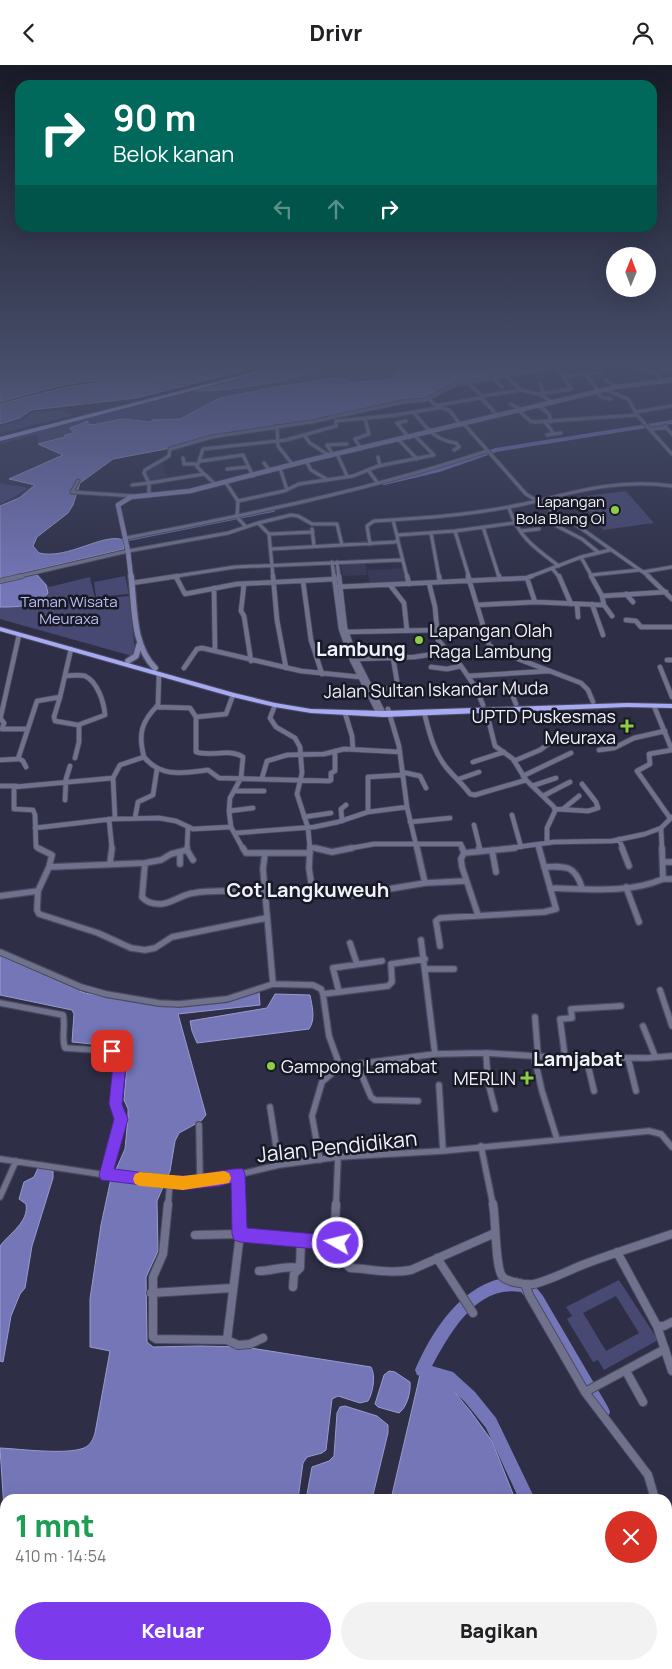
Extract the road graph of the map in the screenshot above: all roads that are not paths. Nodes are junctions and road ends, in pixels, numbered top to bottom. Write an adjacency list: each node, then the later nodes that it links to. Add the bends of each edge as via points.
1 (188, 443): 39 (street, via 170,449 169,456 145,470)
2 (196, 443): 14 (street)
3 (247, 443): 14 (street)
4 (278, 443): 26 (street)
5 (310, 443): 19 (street)
6 (357, 443): 15 (street)
7 (387, 443): 15 (street)
8 (402, 443): 22 (street)
9 (422, 443): 22 (street, via 434,454)
10 (455, 443): 16 (street, via 459,447)
11 (480, 443): 17 (street)
12 (662, 443): 18 (street)
13 (347, 444): 19 (street, via 326,446)
14 (202, 449): 24 (street)
15 (361, 449): 19 (street)
16 (454, 450)
17 (488, 452): 38 (street, via 436,469); 49 (street, via 522,489)
18 (672, 454)
19 (333, 455): 23 (street); 35 (street)
20 (183, 457): 24 (street, via 184,464)
21 (378, 457): 27 (street)
22 (417, 459): 27 (street)
23 (306, 461): 26 (street); 36 (street, via 311,470)
24 (199, 462): 28 (street, via 243,455); 33 (street, via 198,467)
25 (264, 463): 32 (street)
26 (293, 465): 29 (street)
27 (380, 466): 31 (street)
28 (248, 467): 30 (street); 34 (street)
29 (280, 468): 32 (street); 44 (street)
30 (227, 469)
31 (368, 470): 35 (street); 38 (street)
32 (270, 471): 34 (street)
33 (204, 473): 39 (street); 42 (street)
34 (253, 476): 40 (street)
35 (347, 476): 36 (street)
36 (328, 480): 44 (street, via 301,484)
37 (78, 481): 45 (street, via 72,492)
38 (378, 482): 53 (street)
39 (149, 483): 41 (street); 47 (street)
40 (226, 483): 42 (street); 48 (street)
41 (132, 485)
42 (216, 485): 47 (street)
43 (671, 486): 49 (street, via 621,484 583,489)
44 (287, 490): 48 (street)
45 (116, 496): 46 (street); 50 (street)
46 (134, 496): 47 (street); 50 (street)
47 (149, 496)
48 (238, 501): 53 (street)
49 (538, 501): 51 (street); 52 (street)
50 (118, 505): 67 (street)
51 (509, 508): 54 (street); 56 (street)
52 (552, 510): 73 (street); 75 (street, via 549,514 555,525 582,539)
53 (238, 517): 58 (street); 67 (street)
54 (394, 520): 66 (street); 69 (street, via 367,524)
55 (258, 523): 57 (street, via 290,515); 58 (street); 65 (street)
56 (514, 523): 59 (street); 62 (street)
57 (312, 524): 63 (street); 70 (street, via 338,525)
58 (246, 527): 74 (street)
59 (483, 527): 61 (street); 88 (street)
60 (539, 529): 62 (street)
61 (455, 531): 64 (street); 91 (street)
62 (520, 531): 80 (street, via 533,547)
63 (312, 532): 65 (street); 71 (street)
64 (430, 533): 66 (street); 93 (street)
65 (270, 534): 72 (street)
66 (398, 535): 68 (street)
67 (126, 539): 74 (street)
68 (398, 541): 69 (street); 77 (street)
69 (370, 543): 70 (street)
70 (342, 545): 71 (street)
71 (314, 546): 72 (street)
72 (272, 549): 79 (street)
73 (610, 550): 75 (street); 83 (street)
74 (128, 551): 89 (street); 94 (street)
75 (598, 552): 76 (street)
76 (581, 557): 80 (street); 84 (street)
77 (403, 561): 78 (street); 97 (street)
78 (335, 562): 79 (street); 87 (street); 99 (street)
79 (273, 565): 85 (street, via 228,567); 92 (street)
80 (559, 565): 82 (street)
81 (672, 567): 83 (street)
82 (552, 568): 86 (street); 107 (street)
83 (641, 571): 84 (street); 101 (street)
84 (591, 575): 103 (street)
85 (176, 577): 94 (street); 100 (street, via 185,593)
86 (527, 578): 88 (street); 105 (street)
87 (335, 579): 90 (street); 99 (street)
88 (500, 579): 91 (street)
89 (0, 581)
90 (303, 581): 92 (street); 139 (street, via 311,640)
91 (470, 581): 93 (street); 110 (street)
92 (274, 582): 96 (street); 136 (street, via 276,619)
93 (440, 582): 95 (street)
94 (132, 583): 123 (street)
95 (429, 583): 97 (street); 118 (street)
96 (244, 584): 100 (street); 131 (street, via 242,611)
97 (409, 584): 98 (street)
98 (390, 585): 99 (street); 119 (street, via 404,603)
99 (338, 587): 120 (street); 124 (street, via 341,629)
100 (214, 588): 126 (street)
101 (668, 593): 102 (street); 104 (street)
102 (626, 594): 103 (street); 106 (street)
103 (602, 596): 111 (street)
104 (672, 599)
105 (535, 602): 107 (street); 110 (street)
106 (633, 602)
107 (571, 603): 108 (street)
108 (577, 604): 109 (street); 113 (street)
109 (592, 604): 111 (street); 122 (street)
110 (477, 605): 138 (street, via 489,645)
111 (604, 605): 112 (street)
112 (612, 616)
113 (578, 617)
114 (626, 620): 116 (street, via 636,621 641,627)
115 (0, 625): 130 (highway, Jalan Sultan Iskandar Muda)
116 (672, 627)
117 (0, 629): 121 (highway, Jalan Sultan Iskandar Muda)
118 (437, 630): 119 (street); 127 (street, via 438,640)
119 (407, 631): 120 (street, via 370,629)
120 (346, 632): 124 (street)
121 (19, 635): 125 (highway, Jalan Sultan Iskandar Muda); 144 (street)
122 (603, 635)
123 (139, 644): 130 (street, via 136,656); 137 (street)
124 (350, 648): 129 (street); 142 (street)
125 (71, 649): 137 (highway, Jalan Sultan Iskandar Muda); 140 (street)
126 (215, 651): 131 (street); 135 (street, via 198,648)
127 (448, 652): 128 (street); 132 (street)
128 (393, 658): 129 (street); 147 (street, via 398,687)
129 (356, 659): 147 (street)
130 (128, 661): 137 (highway, Jalan Sultan Iskandar Muda)
131 (250, 661): 136 (street)
132 (461, 666): 133 (street, via 447,669); 141 (street)
133 (431, 667)
134 (660, 667): 143 (street)
135 (184, 668)
136 (286, 668): 139 (street)
137 (157, 671): 148 (highway, Jalan Sultan Iskandar Muda); 157 (street); 159 (highway, Jalan Sultan Iskandar Muda, via 277,701)
138 (553, 671): 141 (street); 151 (street, via 581,683)
139 (322, 674): 142 (street)
140 (65, 676): 149 (street); 164 (street, via 86,677 105,707 105,715)
141 (468, 676): 158 (street)
142 (360, 677): 159 (street)
143 (669, 684): 150 (street)
144 (7, 687): 146 (street); 163 (street)
145 (509, 687): 153 (street)
146 (0, 688)
147 (372, 690): 159 (street)
148 (233, 695): 154 (highway, Jalan Sultan Iskandar Muda); 162 (street, via 224,715)
149 (60, 697): 164 (street, via 54,720); 165 (street, via 37,701)
150 (672, 697)
151 (593, 702): 152 (highway, Jalan Sultan Iskandar Muda); 153 (highway, Jalan Sultan Iskandar Muda)
152 (672, 703)
153 (516, 704): 158 (highway, Jalan Sultan Iskandar Muda)
154 (275, 705): 161 (highway, Jalan Sultan Iskandar Muda); 174 (street, via 270,718 272,722 295,738)
155 (654, 706): 156 (highway, Jalan Sultan Iskandar Muda); 158 (highway, Jalan Sultan Iskandar Muda); 166 (street)
156 (672, 706)
157 (156, 707): 162 (street, via 190,708); 175 (street, via 148,715 141,732)
158 (484, 707): 159 (highway, Jalan Sultan Iskandar Muda); 160 (highway, Jalan Sultan Iskandar Muda); 171 (street, via 492,740)
159 (383, 711): 160 (highway, Jalan Sultan Iskandar Muda); 161 (highway, Jalan Sultan Iskandar Muda); 172 (street)
160 (424, 712): 191 (street, via 431,741 446,767)
161 (345, 713): 168 (street)
162 (196, 717): 187 (street, via 196,752 240,754 243,758)
163 (0, 720): 165 (street, via 4,723 2,729)
164 (79, 725): 177 (street, via 80,742)
165 (26, 729): 176 (street)
166 (665, 731): 169 (street); 215 (street, via 672,750 648,754 650,764 637,771)
167 (551, 742): 179 (street)
168 (353, 749): 170 (street); 172 (street)
169 (599, 750)
170 (335, 751): 174 (street); 193 (street, via 335,771 330,773 330,781)
171 (504, 752): 179 (street); 180 (street)
172 (400, 753): 185 (street)
173 (571, 753): 188 (street)
174 (301, 755): 190 (street, via 267,761); 193 (street)
175 (144, 757): 183 (street); 186 (street, via 120,765)
176 (18, 758): 178 (street); 182 (street)
177 (74, 758)
178 (0, 760)
179 (514, 761): 188 (street)
180 (473, 762)
181 (70, 766): 192 (street)
182 (26, 767)
183 (157, 769): 187 (street, via 177,774 208,770 218,778); 216 (street, via 153,795 138,802)
184 (479, 772): 191 (street)
185 (402, 774): 199 (street, via 420,776); 206 (street); 211 (street, via 368,777)
186 (113, 778): 192 (street); 219 (street)
187 (241, 778): 190 (street); 200 (street)
188 (525, 778): 191 (street, via 472,795); 198 (street)
189 (556, 778): 198 (street)
190 (262, 779): 193 (street)
191 (459, 779)
192 (66, 782): 196 (street); 204 (street)
193 (301, 782): 214 (street, via 297,794)
194 (570, 783): 202 (street)
195 (582, 784): 209 (street, via 598,808 588,811)
196 (17, 785): 197 (street); 225 (street, via 14,809 33,810)
197 (0, 786)
198 (532, 786): 202 (street)
199 (426, 789)
200 (236, 791): 201 (street); 210 (street, via 230,799)
201 (264, 791)
202 (543, 795): 208 (street)
203 (580, 796): 209 (street)
204 (64, 800)
205 (346, 805): 220 (street, via 341,809)
206 (407, 807): 211 (street); 221 (street)
207 (254, 808): 210 (street)
208 (555, 809): 209 (street); 230 (street)
209 (563, 809)
210 (229, 811): 224 (street)
211 (368, 812): 220 (street)
212 (331, 813): 214 (street)
213 (512, 815): 233 (street)
214 (304, 817): 226 (street)
215 (671, 817): 227 (street)
216 (135, 818): 219 (street); 223 (street, via 165,819)
217 (450, 818): 221 (street)
218 (109, 819): 219 (street); 225 (street); 243 (street)
219 (115, 819)
220 (342, 821): 226 (street)
221 (410, 822): 231 (street)
222 (474, 825): 237 (street)
223 (188, 827): 224 (street, via 206,830); 234 (street)
224 (231, 827): 228 (street)
225 (35, 828): 248 (street, via 36,847 52,855)
226 (308, 828): 228 (street); 235 (street)
227 (660, 828): 229 (street); 242 (street)
228 (236, 833): 239 (street, via 246,853)
229 (618, 839): 230 (street, via 593,843); 247 (street)
230 (547, 842): 232 (street)
231 (416, 843): 235 (street, via 367,845 332,852); 240 (street, via 461,844); 254 (street)
232 (538, 846): 233 (street); 249 (street)
233 (521, 847): 236 (street)
234 (187, 850): 238 (street); 241 (street)
235 (310, 850): 239 (street); 254 (street, via 311,882 314,886 340,894 353,895)
236 (492, 850): 237 (street); 250 (street)
237 (480, 851): 240 (street)
238 (180, 852): 244 (street); 246 (street)
239 (264, 853): 259 (street)
240 (464, 853): 253 (street, via 461,859)
241 (193, 860)
242 (663, 862): 245 (street); 251 (street)
243 (110, 863): 244 (street); 248 (street)
244 (145, 863): 259 (street, via 142,897 152,903 165,904 190,893)
245 (672, 863)
246 (180, 864)
247 (628, 866)
248 (49, 867): 258 (street)
249 (544, 867): 256 (street); 257 (street, via 573,869 578,873)
250 (496, 872)
251 (664, 879): 252 (street); 255 (street, via 654,884)
252 (672, 879)
253 (466, 881): 254 (street); 261 (street)
254 (425, 883)
255 (626, 887): 257 (street); 263 (street)
256 (550, 888): 257 (street); 261 (street, via 557,907 554,910)
257 (582, 888)
258 (38, 891): 260 (street); 262 (street, via 39,914 98,933 124,947 154,949 172,937)
259 (265, 892): 262 (street)
260 (0, 895)
261 (478, 915): 266 (street, via 436,921)
262 (266, 918): 273 (street)
263 (639, 922)
264 (421, 940): 268 (street)
265 (350, 943): 270 (street)
266 (440, 946)
267 (0, 952): 273 (street, via 82,987 159,1003 227,999)
268 (424, 959): 271 (street); 275 (street, via 391,965 392,982 388,985)
269 (382, 961): 270 (street)
270 (357, 964): 275 (street, via 333,968)
271 (426, 969): 272 (street); 283 (street)
272 (454, 969)
273 (273, 984): 276 (street, via 313,985)
274 (660, 990): 281 (street)
275 (339, 992): 276 (street)
276 (323, 994): 291 (street, via 329,1036)
277 (0, 1003): 309 (street, via 63,1015 62,1043 65,1048 112,1051 116,1054 120,1065 115,1104 121,1119)
278 (621, 1006): 286 (street, via 571,1009 572,1018 560,1019)
279 (534, 1017): 284 (street)
280 (643, 1026): 288 (street)
281 (672, 1026)
282 (486, 1053): 283 (street); 284 (street); 297 (street, via 488,1082)
283 (435, 1054): 290 (street)
284 (536, 1056): 286 (street); 299 (street, via 542,1091)
285 (672, 1056): 288 (street)
286 (565, 1057): 287 (street)
287 (586, 1057): 289 (street); 293 (street)
288 (655, 1057): 289 (street)
289 (628, 1058): 294 (street)
290 (358, 1064): 291 (street); 295 (street, via 375,1100)
291 (341, 1069): 305 (street, via 322,1082 312,1116)
292 (439, 1085): 302 (street)
293 (594, 1091)
294 (636, 1091)
295 (418, 1101)
296 (270, 1107): 307 (street)
297 (495, 1109)
298 (199, 1125): 311 (street)
299 (557, 1139): 300 (street, Jalan Pendidikan); 301 (street, Jalan Pendidikan, via 649,1131 661,1134)
300 (481, 1146): 302 (street, Jalan Pendidikan); 313 (street, via 496,1221)
301 (672, 1147)
302 (443, 1151): 303 (street, Jalan Pendidikan)
303 (338, 1157): 305 (street, Jalan Pendidikan); 318 (street)
304 (0, 1159): 306 (street, Jalan Pendidikan)
305 (320, 1159): 307 (street, Jalan Pendidikan)
306 (16, 1161): 309 (street, Jalan Pendidikan); 312 (street)
307 (279, 1165): 308 (street, Jalan Pendidikan)
308 (238, 1174): 311 (street, Jalan Pendidikan); 314 (street)
309 (108, 1175): 310 (street, Jalan Pendidikan)
310 (170, 1182): 311 (street, Jalan Pendidikan); 326 (street, via 163,1254 153,1277)
311 (200, 1182)
312 (0, 1197)
313 (495, 1233): 320 (street); 323 (street, via 501,1275 506,1280)
314 (240, 1234): 315 (street); 317 (street); 325 (street)
315 (195, 1235)
316 (672, 1235): 319 (street)
317 (301, 1239): 318 (street); 321 (street)
318 (338, 1243): 320 (street, via 340,1256 350,1268 396,1273)
319 (617, 1252): 323 (street, via 541,1283); 329 (street)
320 (437, 1258): 327 (street)
321 (300, 1268): 322 (street, via 278,1267 273,1271); 324 (street, via 294,1274)
322 (259, 1271)
323 (525, 1285): 335 (street)
324 (293, 1287)
325 (232, 1289): 326 (street); 331 (street)
326 (151, 1293): 331 (street, via 153,1337 156,1339)
327 (469, 1307)
328 (672, 1322): 329 (street)
329 (657, 1326): 332 (street)
330 (263, 1338): 331 (street, via 245,1345)
331 (227, 1340)
332 (665, 1349): 333 (street); 334 (street)
333 (626, 1371): 335 (street); 336 (street)
334 (672, 1371)
335 (585, 1393): 337 (street, via 648,1475)
336 (642, 1401)
337 (654, 1494)

